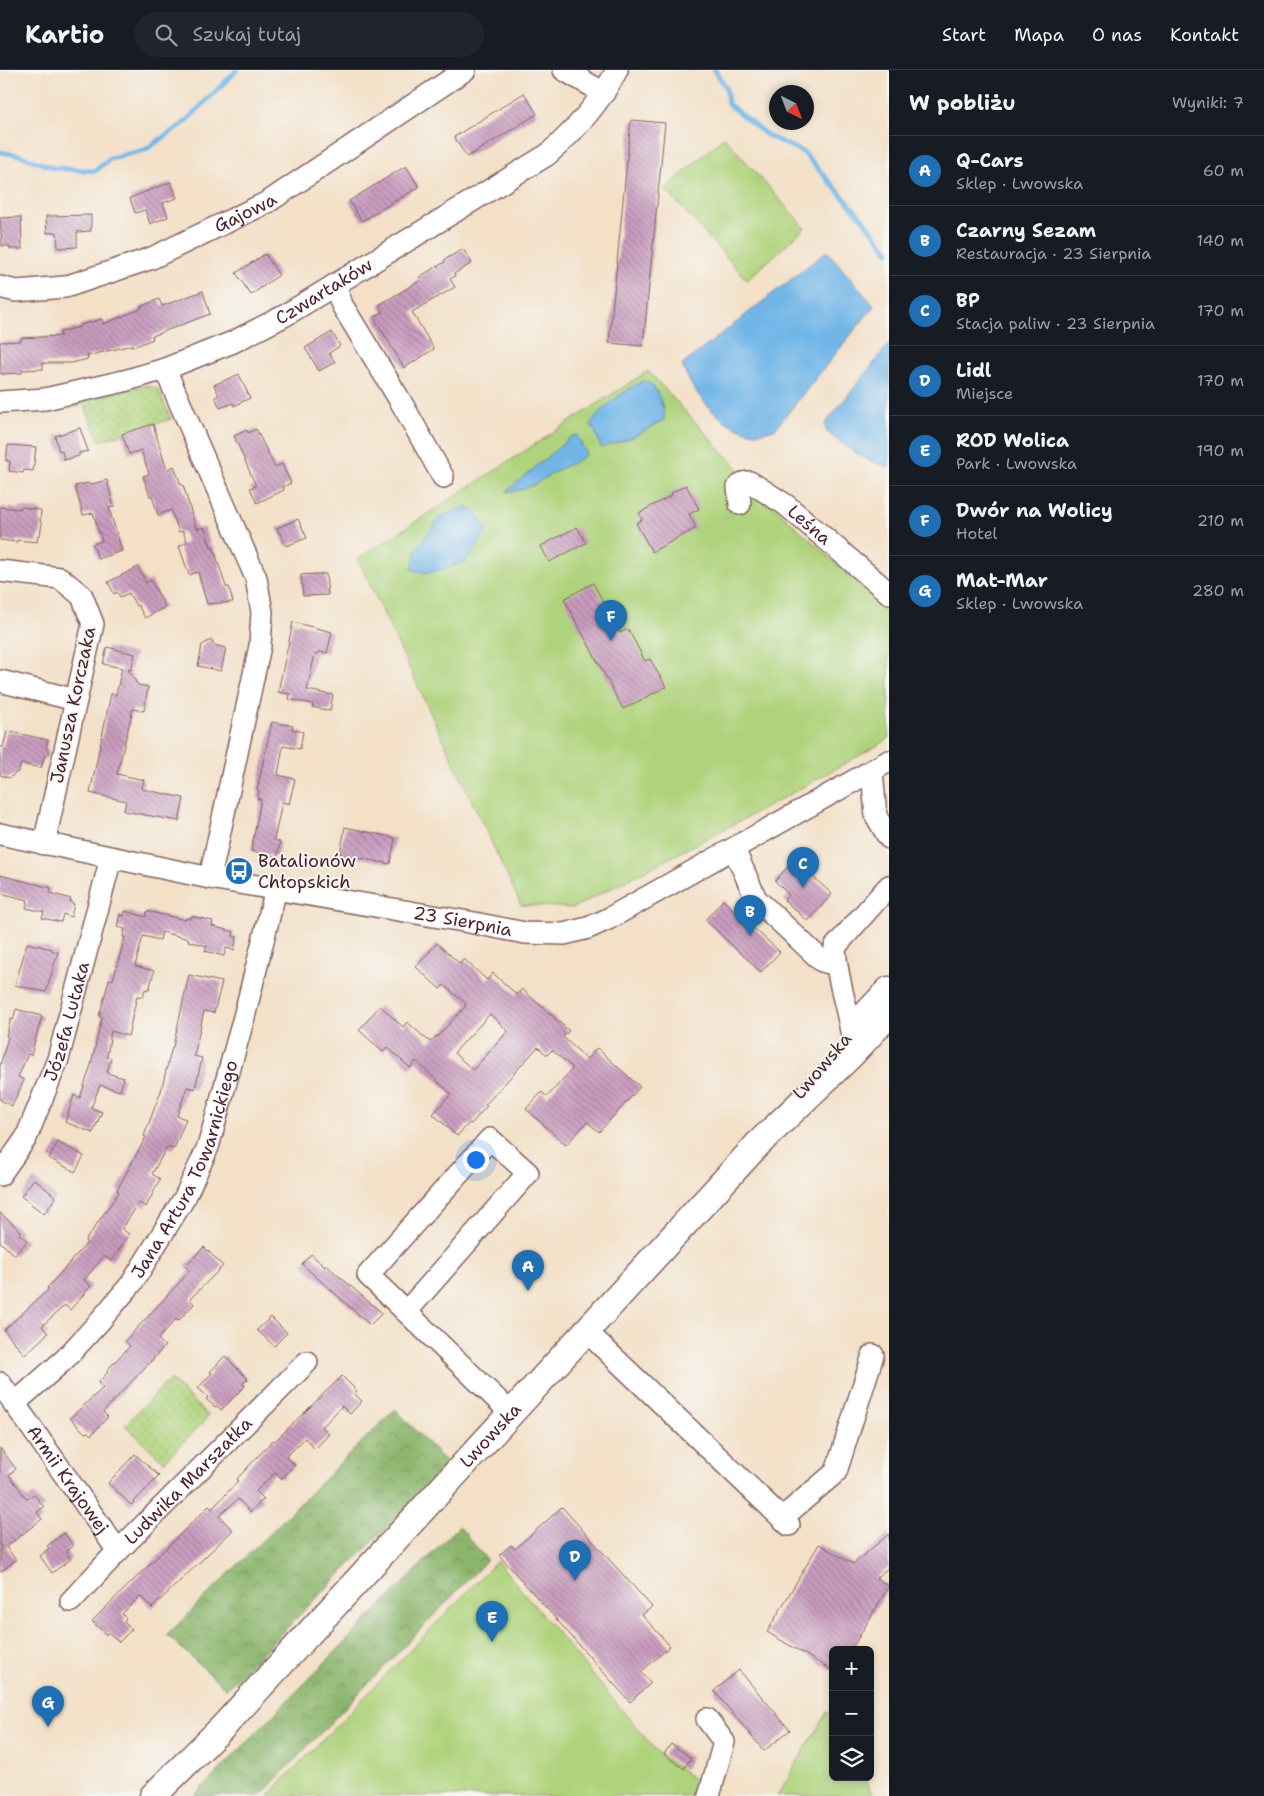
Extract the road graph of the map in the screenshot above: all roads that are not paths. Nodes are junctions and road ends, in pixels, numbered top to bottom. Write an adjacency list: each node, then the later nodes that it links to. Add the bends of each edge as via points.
1 (465, 70): 6 (street, Gajowa, via 268,202 152,258 65,287 16,291)
2 (564, 70): 4 (street)
3 (617, 70): 4 (street)
4 (604, 93): 5 (street, Czwartaków, via 584,120 547,155)
5 (335, 285): 7 (street, Czwartaków, via 233,342); 9 (street, via 342,305 402,402)
6 (0, 287)
7 (165, 370): 8 (street, Czwartaków, via 45,399); 21 (street, via 256,578 262,612 260,646)
8 (0, 402)
9 (443, 477)
10 (740, 504): 12 (street, Leśna, via 738,487 750,482 786,505)
11 (0, 571): 14 (street, Janusza Korczaka, via 60,578 82,596 93,624)
12 (889, 593)
13 (0, 682): 14 (street)
14 (76, 700): 18 (street, Janusza Korczaka)
15 (880, 766): 17 (street, via 876,816); 19 (street, 23 Sierpnia)
16 (0, 834): 18 (street, 23 Sierpnia)
17 (889, 838)
18 (44, 844): 20 (street, 23 Sierpnia)
19 (734, 849): 23 (street, 23 Sierpnia, via 608,919 564,934 525,933); 24 (street, via 756,900 822,961)
20 (111, 858): 21 (street, 23 Sierpnia); 29 (street, Józefa Lutaka, via 58,1059 26,1138)
21 (210, 878): 23 (street, 23 Sierpnia)
22 (889, 886): 24 (street, via 835,947)
23 (276, 889): 35 (street, Jana Artura Towarnickiego, via 208,1148 185,1197 121,1296 65,1358)
24 (836, 965): 27 (street)
25 (889, 990): 27 (main road, Lwowska)
26 (889, 1014): 28 (main road, Lwowska)
27 (852, 1030): 28 (main road, Lwowska)
28 (758, 1144): 31 (main road, Lwowska)
29 (0, 1175)
30 (406, 1312): 30 (street, via 368,1275 490,1139 528,1173); 36 (street)
31 (586, 1331): 32 (street, via 786,1522 836,1472); 36 (main road, Lwowska)
32 (873, 1355)
33 (307, 1362): 37 (street, Ludwika Marszałka)
34 (0, 1384): 35 (street, Armii Krajowej)
35 (14, 1404): 37 (street, Armii Krajowej)
36 (511, 1413): 40 (main road, Lwowska)
37 (118, 1550): 38 (street, Ludwika Marszałka)
38 (71, 1600)
39 (707, 1719): 43 (street, via 724,1742)
40 (222, 1728): 41 (main road, Lwowska); 42 (main road, Lwowska)
41 (153, 1796)
42 (166, 1796)
43 (710, 1796)

